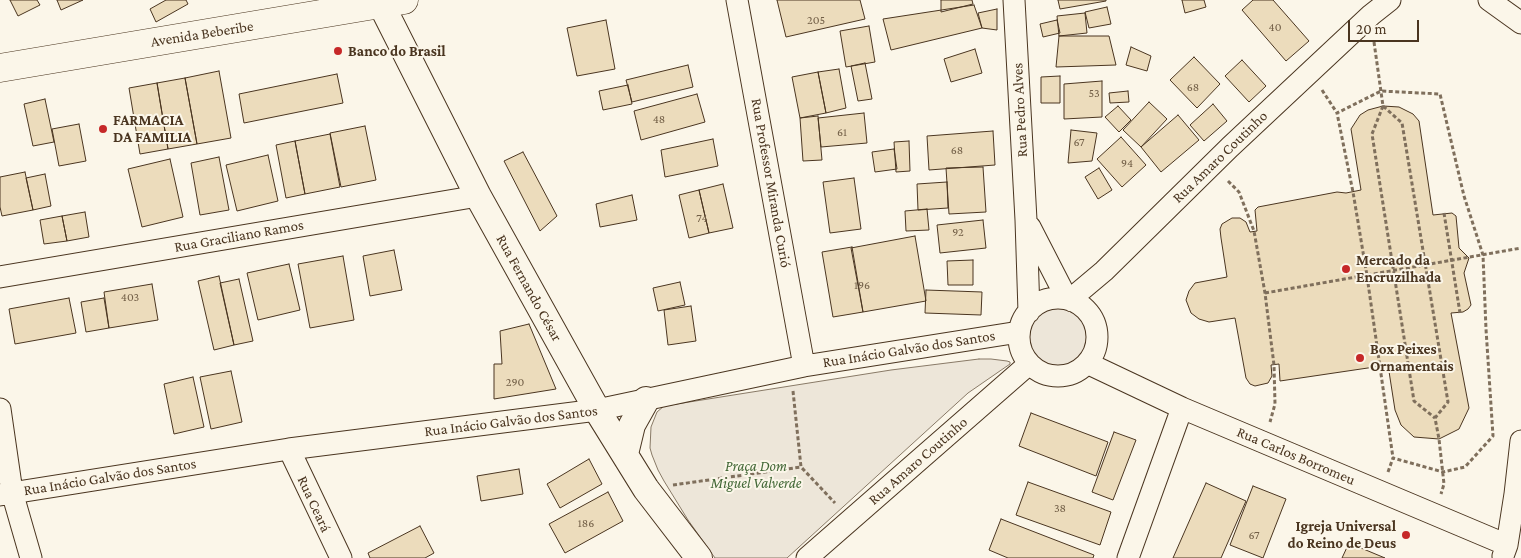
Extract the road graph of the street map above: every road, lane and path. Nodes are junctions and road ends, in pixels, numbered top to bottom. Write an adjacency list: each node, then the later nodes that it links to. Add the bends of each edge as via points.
1 (737, 0): 29 (street, Rua Professor Miranda Curió)
2 (1014, 0): 14 (street, Rua Pedro Alves)
3 (1390, 0): 6 (street, Rua Amaro Coutinho)
4 (1489, 0): 7 (street)
5 (388, 2): 8 (main road, Avenida Beberibe); 12 (street, Rua Fernando César)
6 (1371, 7): 9 (path); 11 (street, Rua Amaro Coutinho)
7 (1521, 23)
8 (0, 68)
9 (1381, 91): 10 (path); 16 (path, via 1440,94 1464,196); 20 (path, via 1337,113)
10 (1383, 106): 18 (path, via 1402,123); 19 (path, via 1372,134)
11 (1212, 164): 22 (path, via 1238,192 1254,231); 23 (street, Rua Amaro Coutinho, via 1104,271)
12 (478, 196): 21 (street, Rua Graciliano Ramos); 33 (street, Rua Fernando César)
13 (1444, 213): 17 (path)
14 (1026, 220): 23 (street, Rua Pedro Alves); 24 (street, Rua Pedro Alves)
15 (1521, 248): 16 (path)
16 (1483, 255): 17 (path); 41 (path, via 1493,436 1465,467)
17 (1451, 260): 18 (path); 25 (path)
18 (1425, 265): 19 (path); 34 (path, via 1448,402)
19 (1394, 271): 20 (path); 34 (path, via 1414,401)
20 (1367, 276): 22 (path); 39 (path)
21 (0, 277)
22 (1265, 293): 36 (path, via 1274,365 1275,404)
23 (1070, 300): 24 (street, via 1049,299); 27 (street, via 1083,307 1096,328 1097,340)
24 (1029, 312): 26 (street)
25 (1460, 313)
26 (1019, 332): 28 (street, via 1019,343); 29 (street, Rua Inácio Galvão dos Santos)
27 (1088, 363): 28 (street, via 1065,376 1040,372); 31 (street, Rua Carlos Borromeu)
28 (1029, 364): 46 (street, Rua Amaro Coutinho)
29 (798, 367): 30 (street, Rua Inácio Galvão dos Santos); 40 (path)
30 (646, 400): 33 (street, Rua Inácio Galvão dos Santos); 38 (street, via 632,425)
31 (1182, 408): 36 (street, Rua Carlos Borromeu); 52 (street)
32 (0, 410): 44 (street)
33 (597, 410): 37 (street, Rua Inácio Galvão dos Santos); 38 (street, Rua Fernando César)
34 (1435, 418): 41 (path)
35 (1521, 440): 47 (street)
36 (1265, 442): 43 (street, Rua Carlos Borromeu)
37 (289, 449): 44 (street, Rua Inácio Galvão dos Santos); 49 (street, Rua Ceará)
38 (625, 454): 42 (street, Rua Fernando César)
39 (1394, 458): 41 (path); 43 (path)
40 (801, 467): 42 (path); 46 (path)
41 (1443, 472): 45 (path, via 1444,484)
42 (646, 489): 50 (street, Rua Fernando César)
43 (1380, 491): 45 (street, Rua Carlos Borromeu)
44 (6, 493): 48 (street)
45 (1436, 514): 47 (street, Rua Carlos Borromeu)
46 (851, 520): 51 (street, Rua Amaro Coutinho)
47 (1505, 551)
48 (31, 558)
49 (341, 558)
50 (698, 558)
51 (806, 558)
52 (1128, 558)

